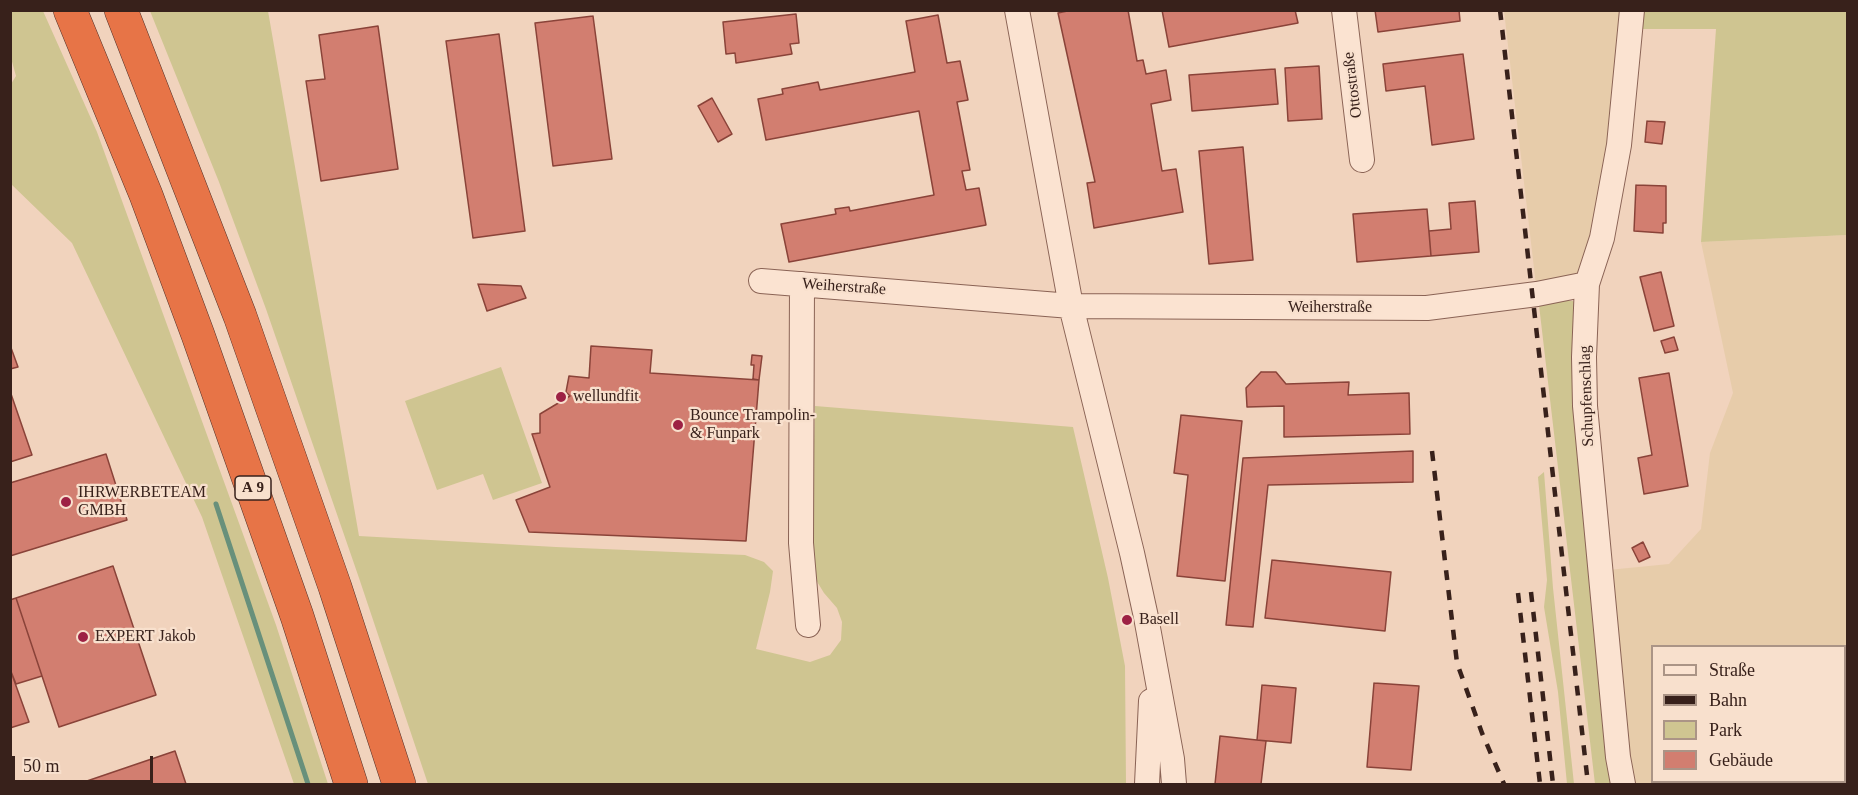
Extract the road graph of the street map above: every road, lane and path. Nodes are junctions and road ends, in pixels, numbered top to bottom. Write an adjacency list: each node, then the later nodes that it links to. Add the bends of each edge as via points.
1 (70, 10): 13 (highway, A 9, via 194,324 297,616)
2 (122, 10): 14 (highway, A 9, via 244,327)
3 (1017, 10): 10 (street)
4 (1344, 10): 6 (street, Ottostraße)
5 (1632, 10): 9 (street, Schupfenschlag, via 1619,145 1602,238)
6 (1362, 160)
7 (761, 281): 8 (street, Weiherstraße)
8 (802, 284): 10 (street, Weiherstraße); 11 (street, via 801,543)
9 (1587, 284): 10 (street, Weiherstraße, via 1427,308); 17 (street, Schupfenschlag, via 1584,406)
10 (1071, 306): 12 (street)
11 (808, 625)
12 (1152, 650): 15 (street); 16 (street)
13 (351, 784)
14 (399, 784)
15 (1147, 784)
16 (1174, 784)
17 (1623, 784)

